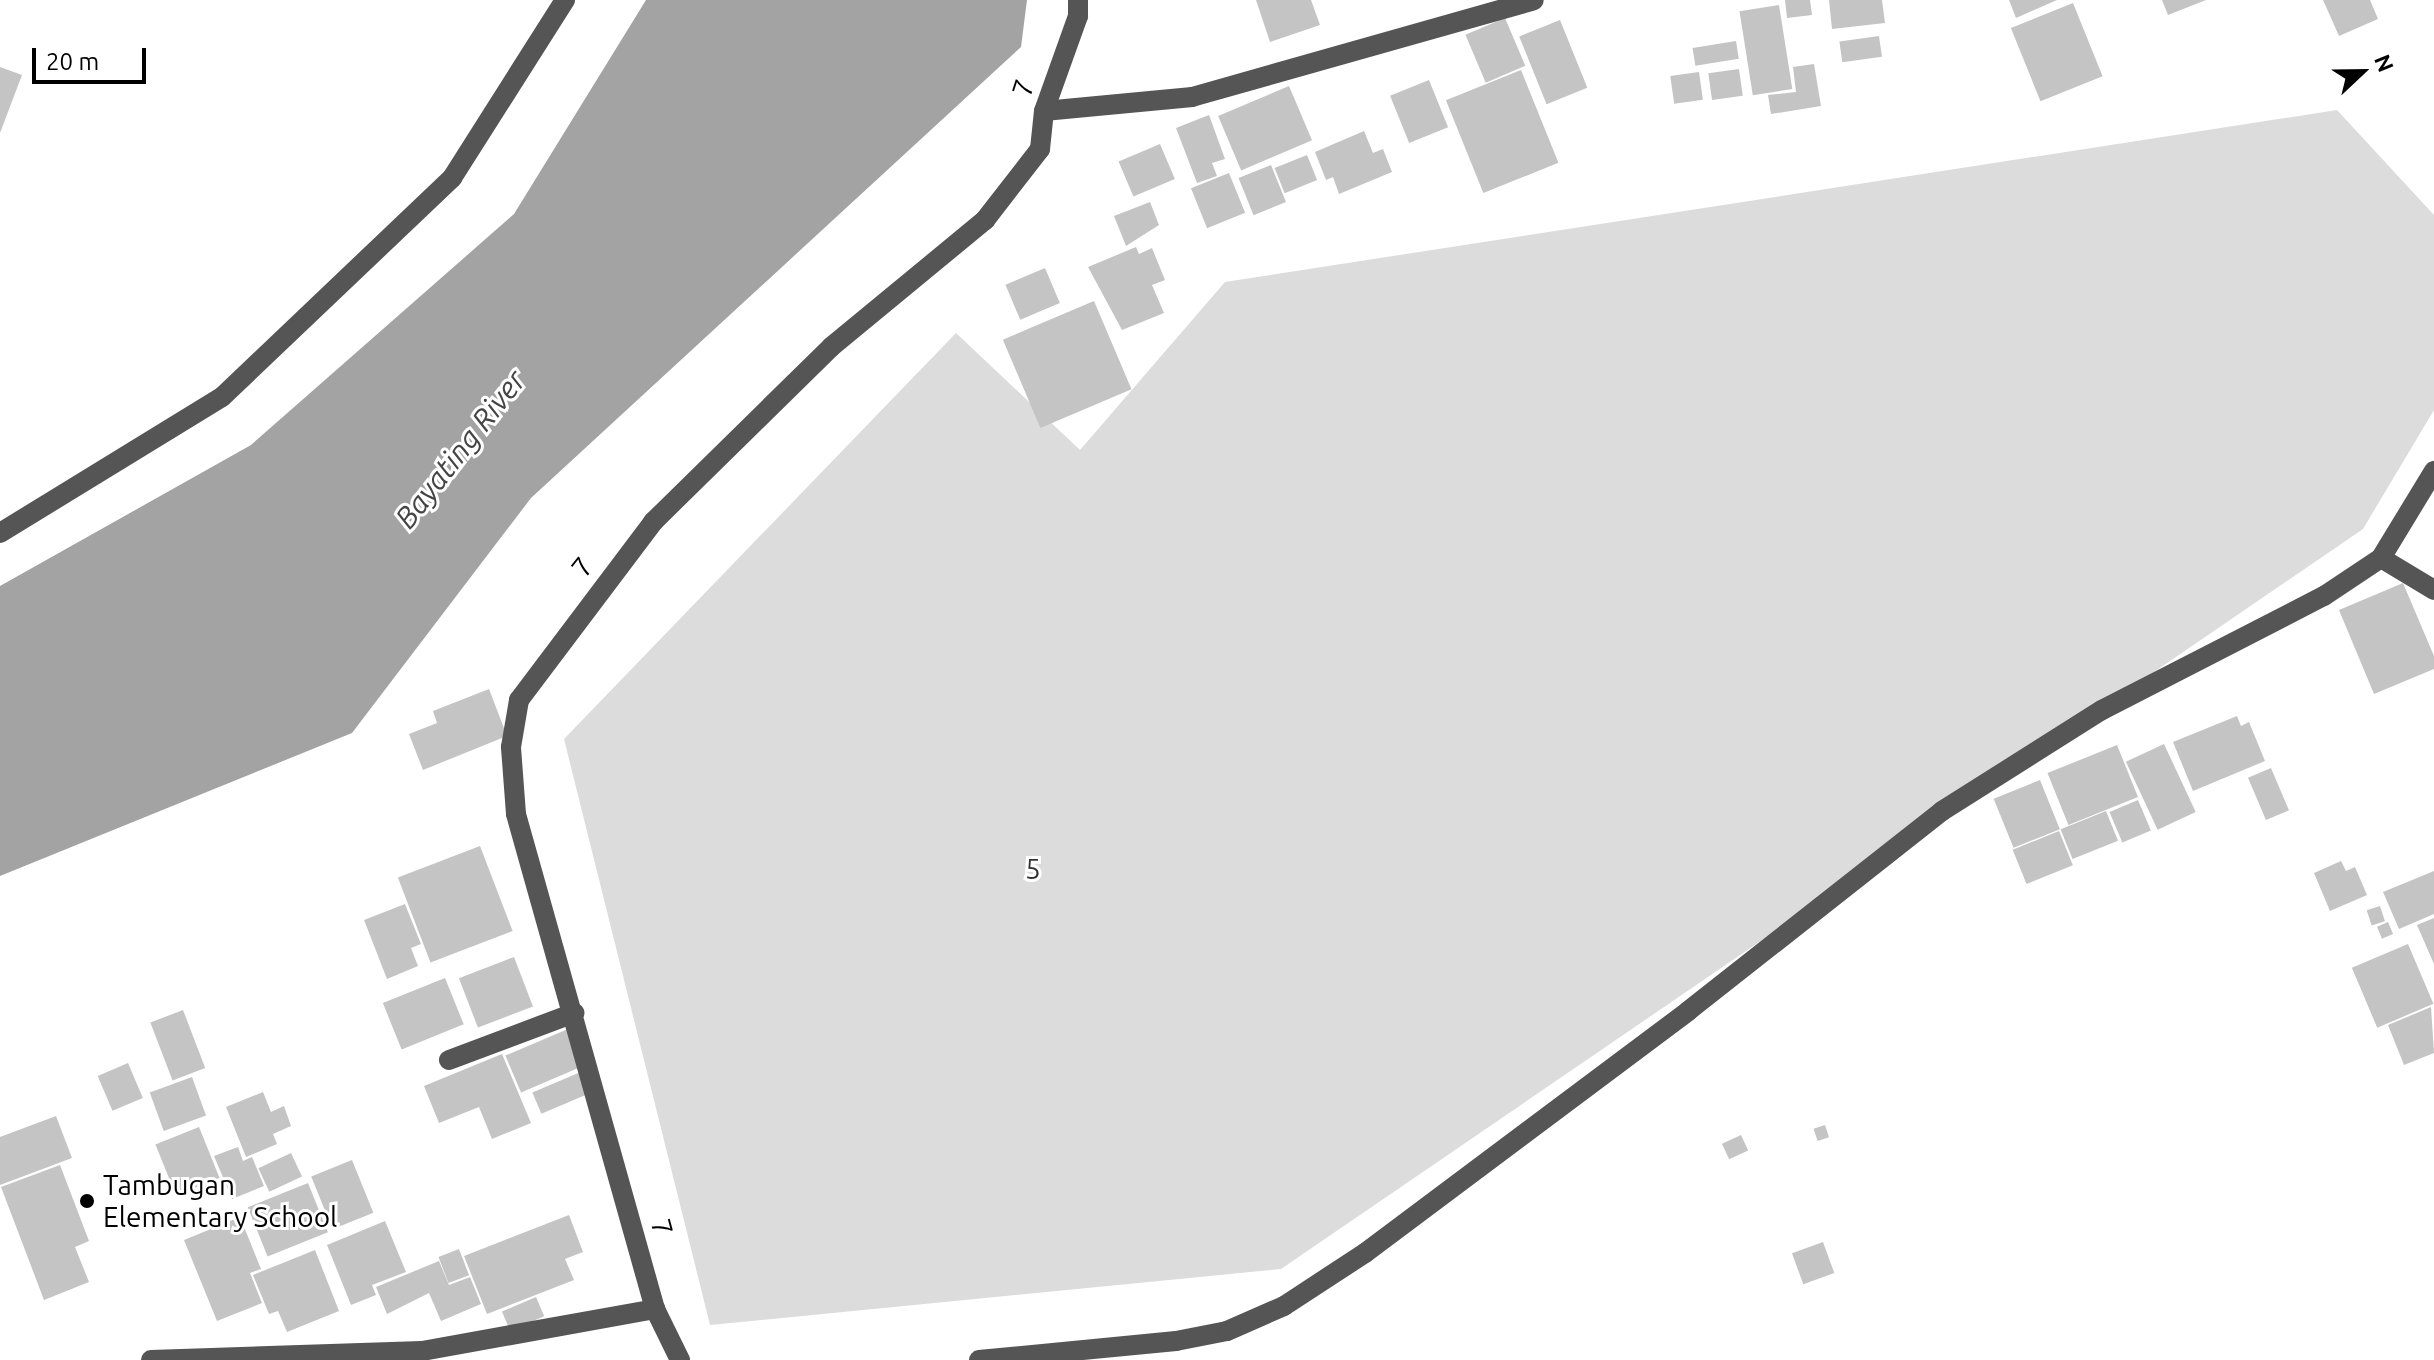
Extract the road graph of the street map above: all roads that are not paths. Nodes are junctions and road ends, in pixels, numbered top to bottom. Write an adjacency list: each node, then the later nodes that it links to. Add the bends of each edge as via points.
1 (565, 0): 6 (street, via 452,178 222,397)
2 (1078, 0): 4 (street, 7, via 1078,16)
3 (1534, 0): 4 (street, via 1192,97)
4 (1044, 111): 9 (street, 7, via 1040,149 985,220 831,347 653,522 519,700 511,747 516,814)
5 (2434, 471): 7 (street)
6 (0, 533)
7 (2381, 558): 8 (street); 15 (street, via 2324,596 2102,710 1942,811 1651,1039 1365,1253 1284,1306 1227,1331 1176,1341)
8 (2434, 590)
9 (574, 1013): 10 (street); 11 (street, 7)
10 (449, 1060)
11 (655, 1309): 12 (street); 14 (street, 7)
12 (457, 1354): 13 (street)
13 (151, 1360)
14 (680, 1360)
15 (979, 1360)

